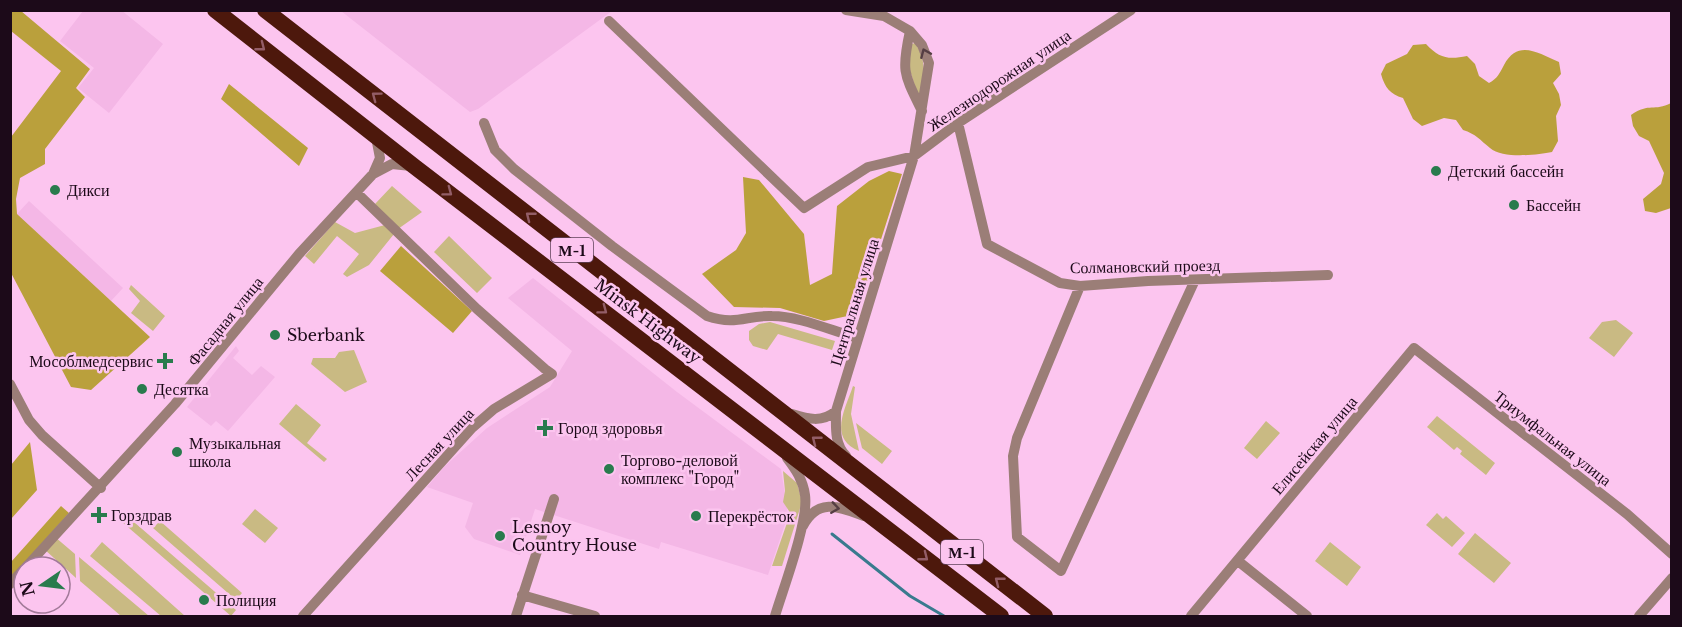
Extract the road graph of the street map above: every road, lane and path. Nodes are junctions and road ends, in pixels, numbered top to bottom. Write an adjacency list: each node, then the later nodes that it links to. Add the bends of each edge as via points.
1 (215, 10): 10 (highway, Minsk Highway / М-1, one-way to 10)
2 (265, 10): 21 (highway, Minsk Highway / М-1, one-way to 2)
3 (846, 10): 6 (street, via 884,16)
4 (1131, 10): 9 (street, Железнодорожная улица)
5 (609, 21): 11 (street, via 804,208 868,167)
6 (910, 31): 7 (street, via 904,70); 7 (street, Центральная улица, one-way to 6, via 929,63 922,45)
7 (922, 111): 11 (street, Центральная улица)
8 (484, 123): 18 (street, via 495,150 514,169 707,316 735,321 771,316)
9 (958, 123): 11 (street, Железнодорожная улица); 17 (street, Солмановский проезд, via 987,244 1060,283)
10 (376, 136): 12 (highway, Minsk Highway / М-1); 13 (street, via 380,158)
11 (914, 156): 18 (street, Центральная улица)
12 (415, 166): 13 (street, Фасадная улица, via 392,164); 23 (highway, Minsk Highway / М-1, one-way to 23)
13 (373, 174): 14 (street, Фасадная улица)
14 (357, 193): 24 (street, Фасадная улица, via 299,254); 34 (street, Лесная улица, via 478,310 552,374 494,409 472,428)
15 (1328, 275): 16 (street, Солмановский проезд)
16 (1195, 280): 17 (street, Солмановский проезд); 17 (street, via 1061,571 1017,537 1013,456)
17 (1080, 286)
18 (858, 338): 22 (street, Центральная улица)
19 (1414, 348): 29 (street, Триумфальная улица, via 1627,514); 31 (street, Елисейская улица)
20 (10, 384): 24 (street, via 29,420 42,435)
21 (767, 403): 22 (street, via 808,419 829,417); 25 (highway, Minsk Highway / М-1, one-way to 21)
22 (836, 411): 25 (street, Центральная улица, via 836,437 842,451)
23 (772, 439): 27 (highway, Minsk Highway / М-1); 28 (street, via 802,480 806,498)
24 (101, 488): 30 (street, Фасадная улица)
25 (879, 488): 39 (highway, Minsk Highway / М-1, one-way to 25)
26 (554, 499): 33 (street)
27 (878, 521): 28 (street, one-way to 27, via 815,511 827,506); 38 (highway, Minsk Highway / М-1, one-way to 38)
28 (801, 529): 37 (street)
29 (1671, 554)
30 (37, 555)
31 (1238, 561): 40 (street, Елисейская улица); 41 (street)
32 (1671, 578): 42 (street)
33 (522, 595): 35 (street); 36 (street)
34 (303, 616)
35 (516, 616)
36 (595, 616)
37 (775, 616)
38 (1001, 616)
39 (1045, 616)
40 (1191, 616)
41 (1307, 616)
42 (1639, 616)

